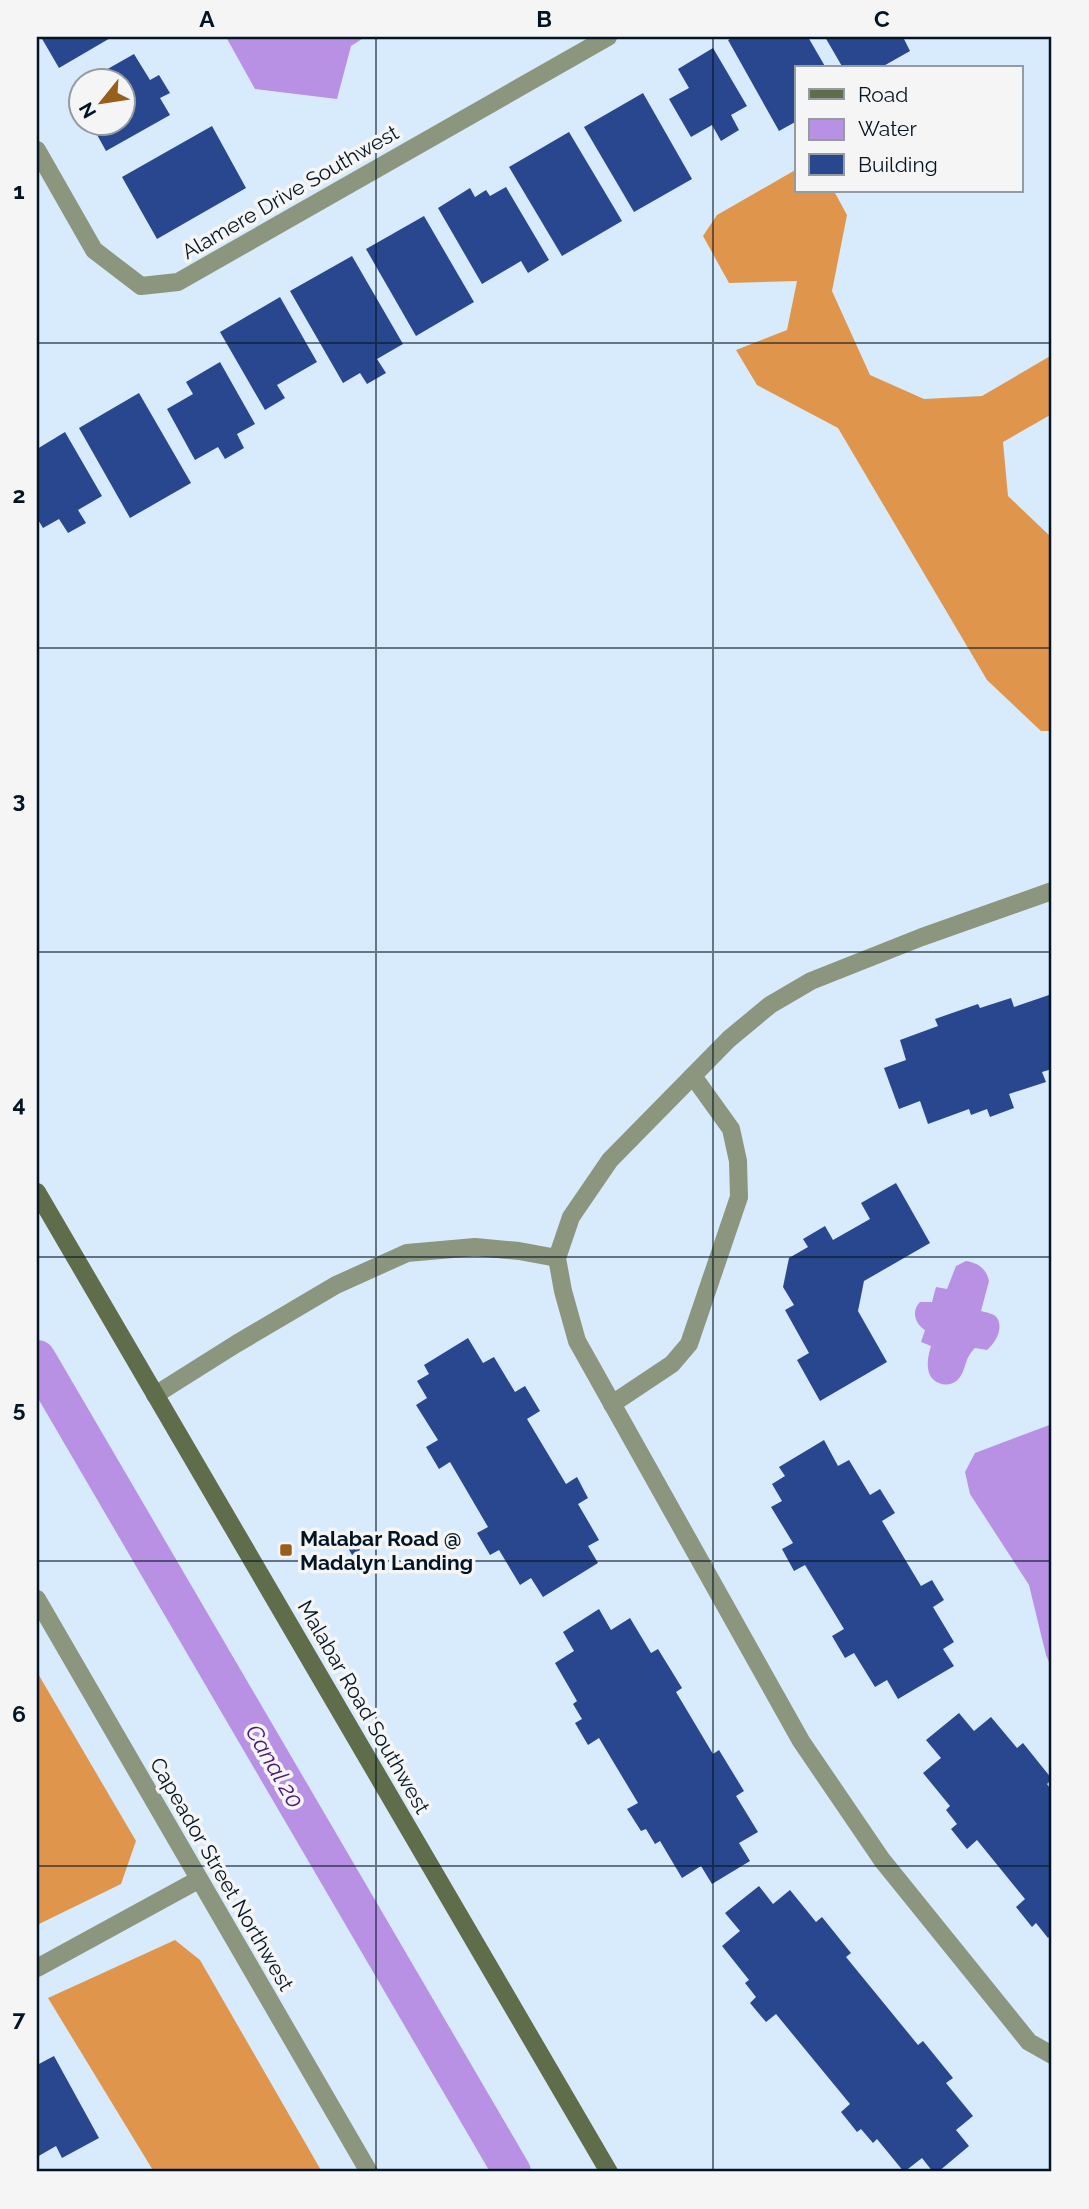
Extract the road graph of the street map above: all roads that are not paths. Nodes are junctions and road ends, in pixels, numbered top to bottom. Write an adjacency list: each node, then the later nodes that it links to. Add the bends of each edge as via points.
1 (608, 37): 2 (street, Alamere Drive Southwest, via 178,282 141,286 94,250)
2 (37, 150)
3 (1052, 891): 4 (street, via 811,981 770,1005)
4 (693, 1076): 6 (street, via 610,1160 570,1217); 8 (street, via 731,1129 739,1197 689,1344 672,1364)
5 (37, 1192): 7 (main road, Malabar Road Southwest)
6 (557, 1258): 7 (street, via 475,1247 407,1253 336,1285); 8 (street, via 577,1340)
7 (155, 1395): 14 (main road, Malabar Road Southwest)
8 (612, 1404): 12 (street, via 830,1785 882,1860 1029,2042)
9 (37, 1598): 10 (street, Capeador Street Northwest)
10 (198, 1880): 11 (street); 13 (street, Capeador Street Northwest)
11 (37, 1968)
12 (1052, 2055)
13 (369, 2172)
14 (609, 2172)

